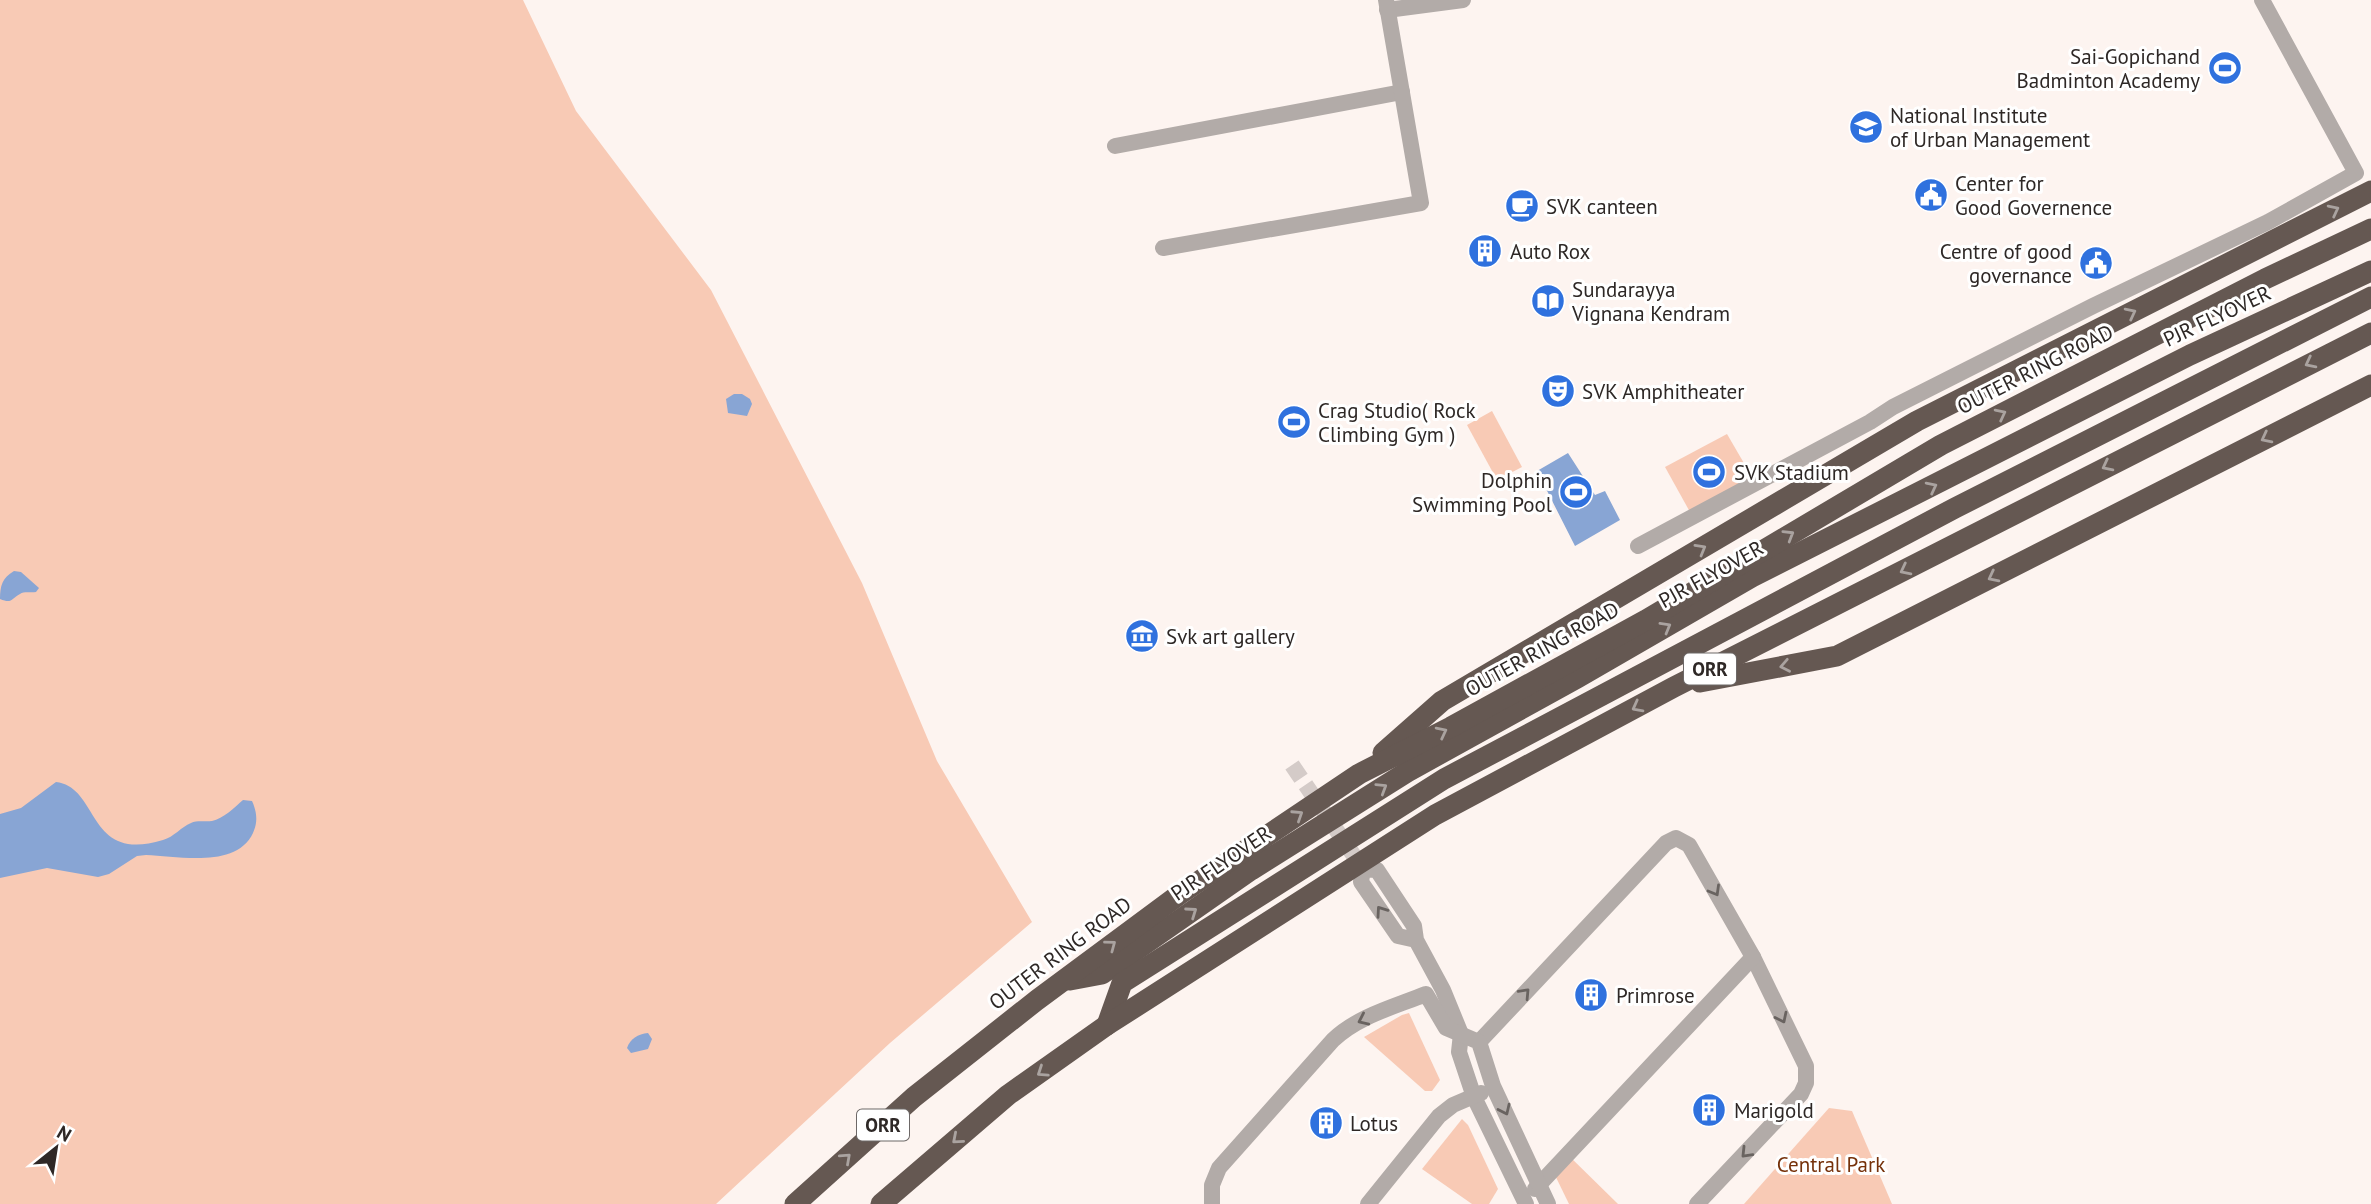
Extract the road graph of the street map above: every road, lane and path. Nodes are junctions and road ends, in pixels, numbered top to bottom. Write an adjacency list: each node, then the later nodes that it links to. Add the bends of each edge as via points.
1 (1463, 0): 3 (street)
2 (2262, 0): 6 (street)
3 (1387, 5): 4 (street)
4 (1402, 92): 5 (street); 9 (street, via 1421,202)
5 (1115, 146)
6 (2364, 170): 14 (street, via 2269,222 1893,407)
7 (2371, 191): 16 (highway, one-way to 7, via 1442,701 1917,421)
8 (2371, 229): 16 (highway, OUTER RING ROAD / ORR, one-way to 8, via 1646,620 1941,445)
9 (1163, 248)
10 (2371, 271): 19 (highway, PJR FLYOVER, one-way to 10, via 1251,870 1407,772 1752,578 2190,355)
11 (2371, 297): 19 (highway, PJR FLYOVER, via 1943,515 1444,779)
12 (2371, 333): 15 (highway, ORR, one-way to 15)
13 (2371, 385): 15 (highway, one-way to 15, via 1837,656)
14 (1638, 546)
15 (1674, 687): 21 (highway, ORR, one-way to 21, via 1435,815)
16 (1359, 775): 20 (highway, OUTER RING ROAD / ORR, one-way to 16, via 1180,894)
17 (1416, 940): 22 (street)
18 (1753, 957): 23 (street, one-way to 18, via 1666,843 1676,838 1689,845); 26 (street); 33 (street, one-way to 33, via 1806,1066 1806,1083 1801,1094)
19 (1142, 958): 20 (highway, PJR FLYOVER, via 1102,974); 21 (highway, PJR FLYOVER, via 1122,983)
20 (1063, 981): 28 (highway, OUTER RING ROAD / ORR, one-way to 20, via 914,1097)
21 (1107, 1025): 29 (highway, ORR, one-way to 29, via 1009,1095)
22 (1461, 1034): 23 (street); 25 (street, via 1459,1052); 30 (street, one-way to 30, via 1446,1028 1426,994 1344,1030 1219,1168 1212,1185)
23 (1479, 1042): 24 (street)
24 (1493, 1086): 25 (street); 26 (street, one-way to 26)
25 (1474, 1097): 27 (street); 31 (street, via 1439,1115)
26 (1540, 1184): 27 (street); 32 (street)
27 (1524, 1203)
28 (795, 1204)
29 (881, 1204)
30 (1212, 1204)
31 (1368, 1204)
32 (1548, 1204)
33 (1697, 1204)

